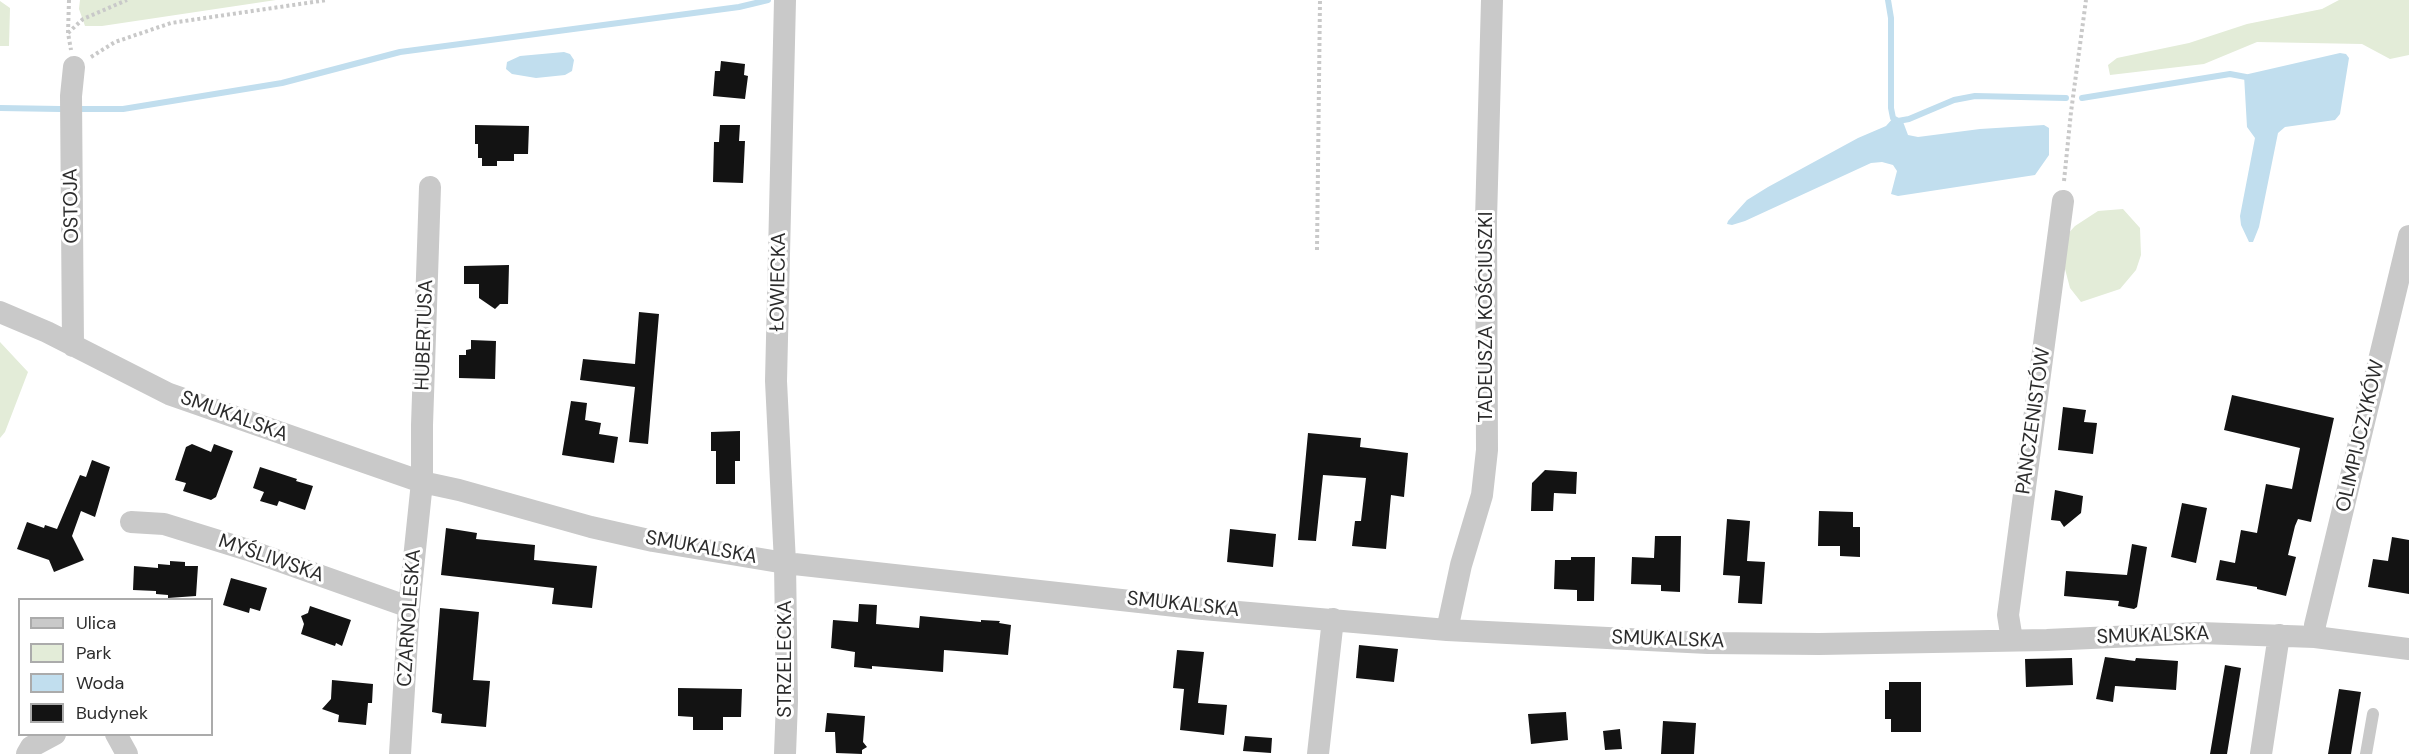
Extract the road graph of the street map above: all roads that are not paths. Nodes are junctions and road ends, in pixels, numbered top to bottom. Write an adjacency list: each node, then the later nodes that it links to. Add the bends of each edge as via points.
1 (785, 0): 11 (street, ŁOWIECKA, via 776,381)
2 (1492, 0): 14 (street, TADEUSZA KOŚCIUSZKI, via 1486,220 1487,450 1482,495)
3 (74, 67): 8 (street, OSTOJA, via 71,96)
4 (430, 187): 9 (street, HUBERTUSA)
5 (2063, 201): 17 (street, PANCZENISTÓW, via 2008,615)
6 (2409, 236): 16 (street, OLIMPIJCZYKÓW)
7 (0, 312): 8 (street, SMUKALSKA)
8 (74, 346): 9 (street, SMUKALSKA, via 169,394)
9 (422, 482): 11 (street, SMUKALSKA, via 653,541); 12 (street, CZARNOLESKA)
10 (131, 522): 12 (street, MYŚLIWSKA, via 164,525 248,550)
11 (785, 563): 13 (street, SMUKALSKA, via 1203,609); 25 (street, STRZELECKA)
12 (409, 607): 24 (street, CZARNOLESKA)
13 (1334, 619): 14 (street, SMUKALSKA); 26 (street)
14 (1447, 630): 17 (street, SMUKALSKA, via 1708,643)
15 (2279, 635): 16 (street, SMUKALSKA); 17 (street, SMUKALSKA, via 2200,633); 27 (street)
16 (2315, 637): 18 (street, SMUKALSKA)
17 (2012, 640)
18 (2409, 649)
19 (2373, 714): 28 (lane)
20 (53, 736): 22 (street)
21 (117, 736): 23 (street)
22 (27, 754)
23 (127, 754)
24 (400, 754)
25 (785, 754)
26 (1318, 754)
27 (2262, 754)
28 (2366, 754)

